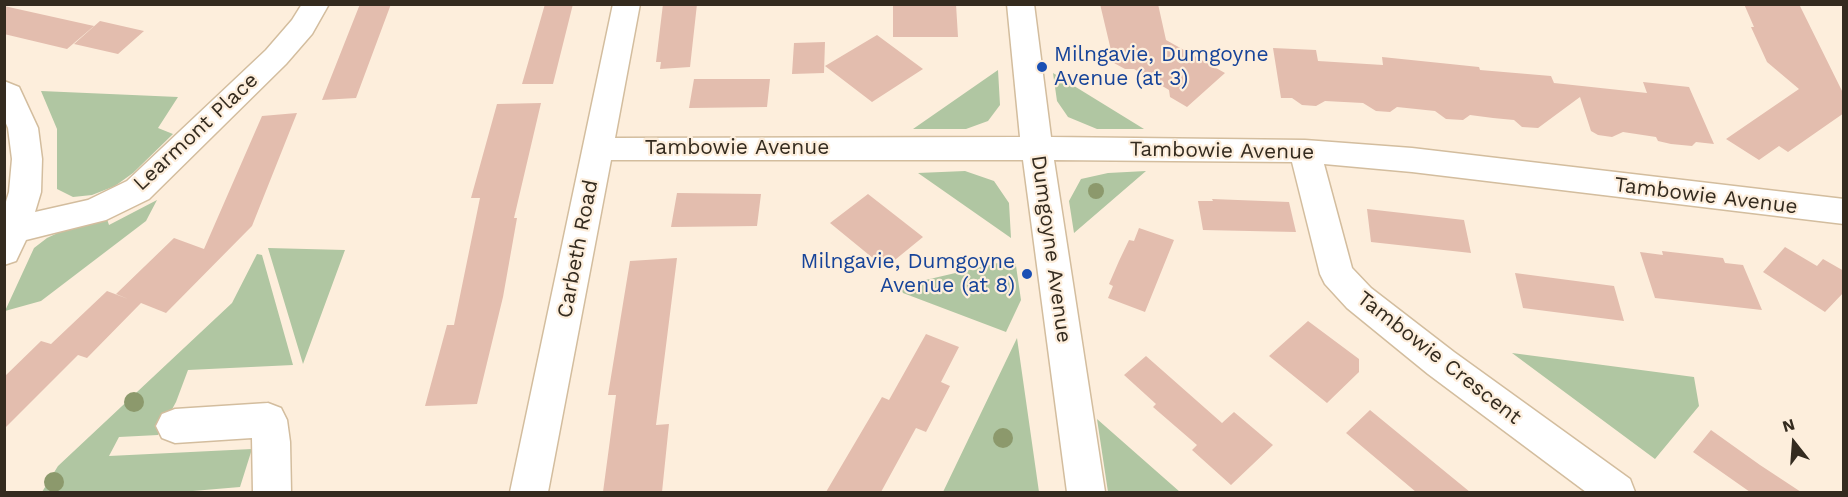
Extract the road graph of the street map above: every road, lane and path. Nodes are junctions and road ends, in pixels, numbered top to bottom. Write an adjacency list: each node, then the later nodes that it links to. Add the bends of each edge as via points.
1 (316, 4): 9 (street, Learmont Place, via 276,57 138,190 95,211)
2 (627, 4): 5 (street, Carbeth Road)
3 (1020, 4): 6 (street, Dumgoyne Avenue)
4 (4, 91): 9 (street, via 9,94 23,128 27,159 24,192)
5 (598, 149): 6 (street, Tambowie Avenue); 12 (street, Carbeth Road)
6 (1037, 150): 7 (street, Tambowie Avenue); 13 (street, Dumgoyne Avenue)
7 (1305, 151): 8 (street, Tambowie Avenue, via 1412,160); 14 (street, Tambowie Crescent, via 1337,274 1359,298 1450,370)
8 (1844, 212)
9 (9, 241)
10 (175, 426): 11 (street, via 268,420)
11 (272, 492)
12 (529, 492)
13 (1086, 492)
14 (1616, 492)

